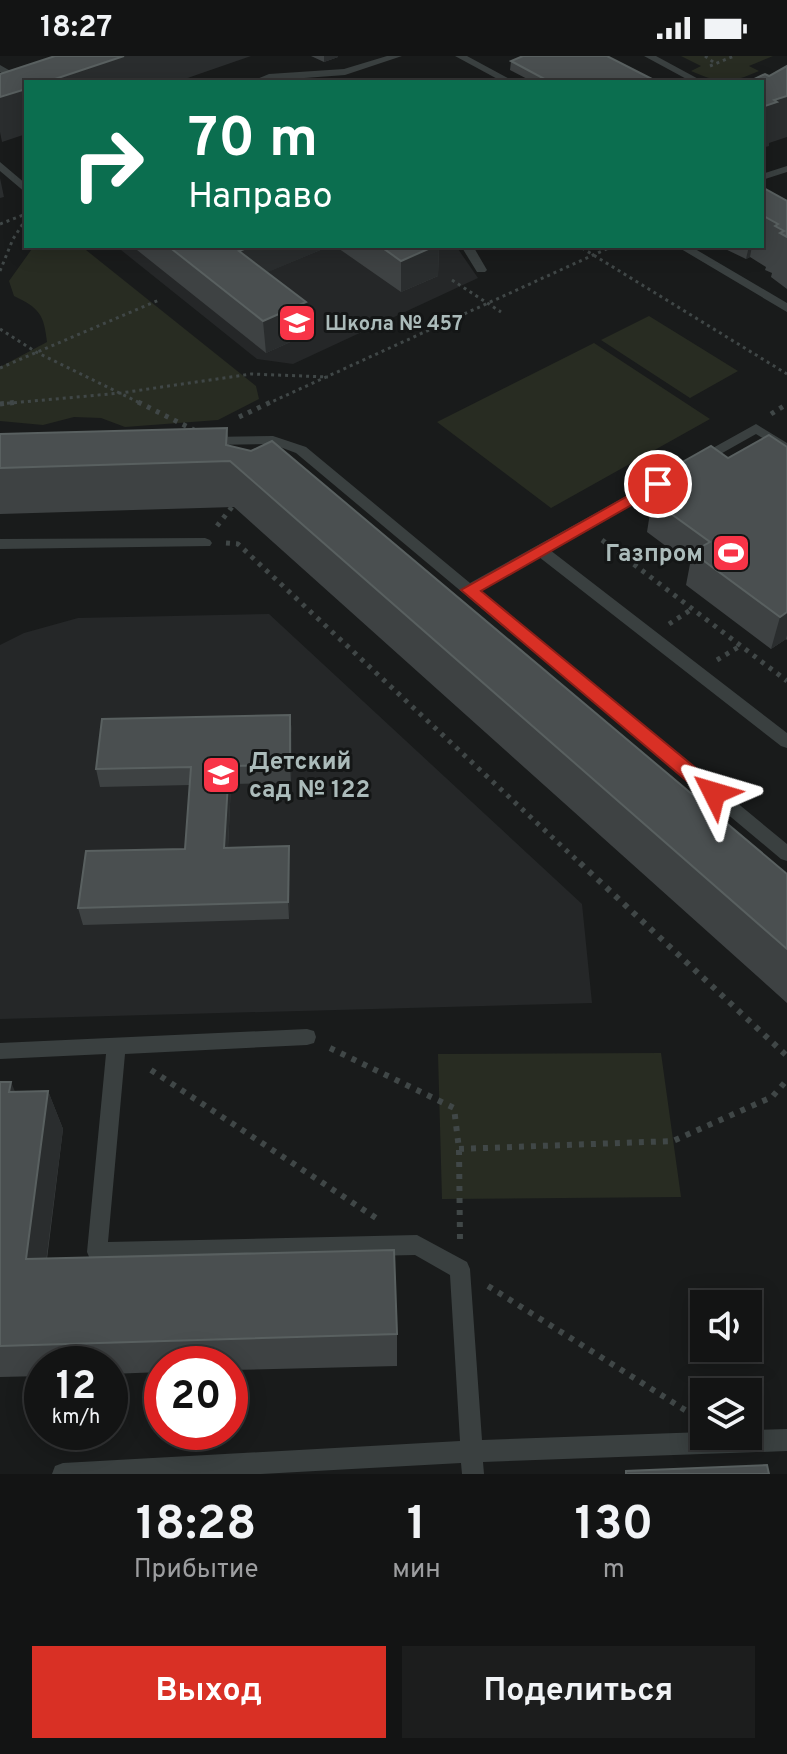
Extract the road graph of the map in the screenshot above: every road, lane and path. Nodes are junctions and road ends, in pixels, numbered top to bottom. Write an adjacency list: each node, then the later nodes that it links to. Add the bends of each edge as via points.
1 (397, 56): 8 (lane, via 345,72)
2 (460, 56): 9 (lane)
3 (649, 56): 10 (lane)
4 (705, 56): 5 (path)
5 (716, 64)
6 (0, 68): 7 (lane)
7 (11, 75)
8 (261, 80)
9 (506, 80)
10 (695, 80)
11 (8, 168): 14 (lane)
12 (787, 169): 13 (lane)
13 (764, 176)
14 (24, 188)
15 (24, 217): 17 (path)
16 (24, 220): 24 (path)
17 (0, 224)
18 (468, 248): 23 (lane)
19 (582, 248): 22 (path)
20 (609, 248): 22 (path)
21 (685, 248): 28 (lane)
22 (593, 255): 27 (path); 33 (path)
23 (481, 270)
24 (0, 271)
25 (452, 280): 27 (path)
26 (159, 300): 31 (path)
27 (488, 303): 29 (path); 34 (path)
28 (787, 308)
29 (501, 312)
30 (0, 329): 31 (path)
31 (36, 352): 32 (path); 35 (path)
32 (0, 368)
33 (787, 374)
34 (329, 377): 35 (path, via 251,374); 37 (path)
35 (121, 393): 36 (path); 37 (path)
36 (0, 404)
37 (201, 438): 43 (lane, via 273,440 301,450)
38 (787, 449): 42 (lane, via 756,428)
39 (598, 537): 44 (path)
40 (205, 543): 41 (lane); 50 (path, via 238,544)
41 (0, 544)
42 (540, 550): 43 (lane); 45 (lane)
43 (469, 590): 46 (lane)
44 (787, 681)
45 (787, 742)
46 (787, 854)
47 (307, 1037): 48 (lane); 52 (path, via 454,1108)
48 (116, 1047): 49 (lane); 53 (path); 54 (lane, via 97,1252 417,1245)
49 (0, 1051)
50 (787, 1056)
51 (787, 1080): 52 (path, via 772,1097 673,1141)
52 (459, 1149): 54 (path)
53 (378, 1220)
54 (460, 1269): 55 (path); 57 (lane)
55 (690, 1413)
56 (787, 1440): 57 (lane)
57 (471, 1451): 58 (lane); 60 (lane)
58 (108, 1473): 59 (lane)
59 (63, 1474)
60 (473, 1474)

